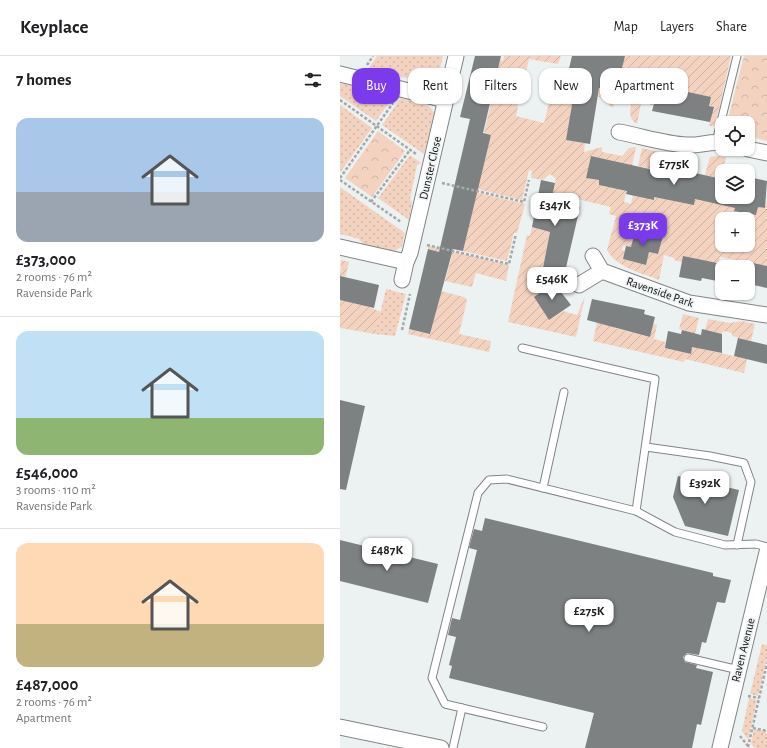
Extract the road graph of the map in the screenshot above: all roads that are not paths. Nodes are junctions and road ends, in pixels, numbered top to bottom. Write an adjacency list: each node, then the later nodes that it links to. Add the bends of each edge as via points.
1 (456, 56): 3 (street, Dunster Close)
2 (737, 56): 7 (lane)
3 (453, 68)
4 (340, 74): 5 (street)
5 (408, 91)
6 (444, 104): 14 (street, Dunster Close)
7 (724, 116)
8 (619, 132): 9 (street, via 679,144)
9 (715, 142)
10 (755, 150): 11 (street)
11 (767, 153)
12 (340, 247): 14 (street)
13 (594, 256): 15 (street)
14 (406, 262): 16 (street, Dunster Close)
15 (602, 271): 17 (street); 18 (street, Ravenside Park, via 689,304)
16 (406, 285)
17 (579, 285)
18 (767, 315)
19 (522, 348): 21 (lane, via 655,379)
20 (564, 392): 22 (lane)
21 (646, 448): 23 (lane); 24 (lane, via 744,463 751,482)
22 (543, 488): 23 (lane); 29 (lane, via 507,479 489,480 478,492 432,678 445,704)
23 (636, 511): 24 (lane, via 675,532 726,545)
24 (737, 545): 25 (lane, via 756,544)
25 (767, 547)
26 (767, 552): 28 (street, Raven Avenue)
27 (688, 658): 28 (lane)
28 (739, 670): 34 (street, Raven Avenue)
29 (462, 708): 31 (lane); 33 (lane)
30 (340, 727): 32 (street)
31 (543, 727)
32 (441, 748)
33 (453, 748)
34 (720, 748)

